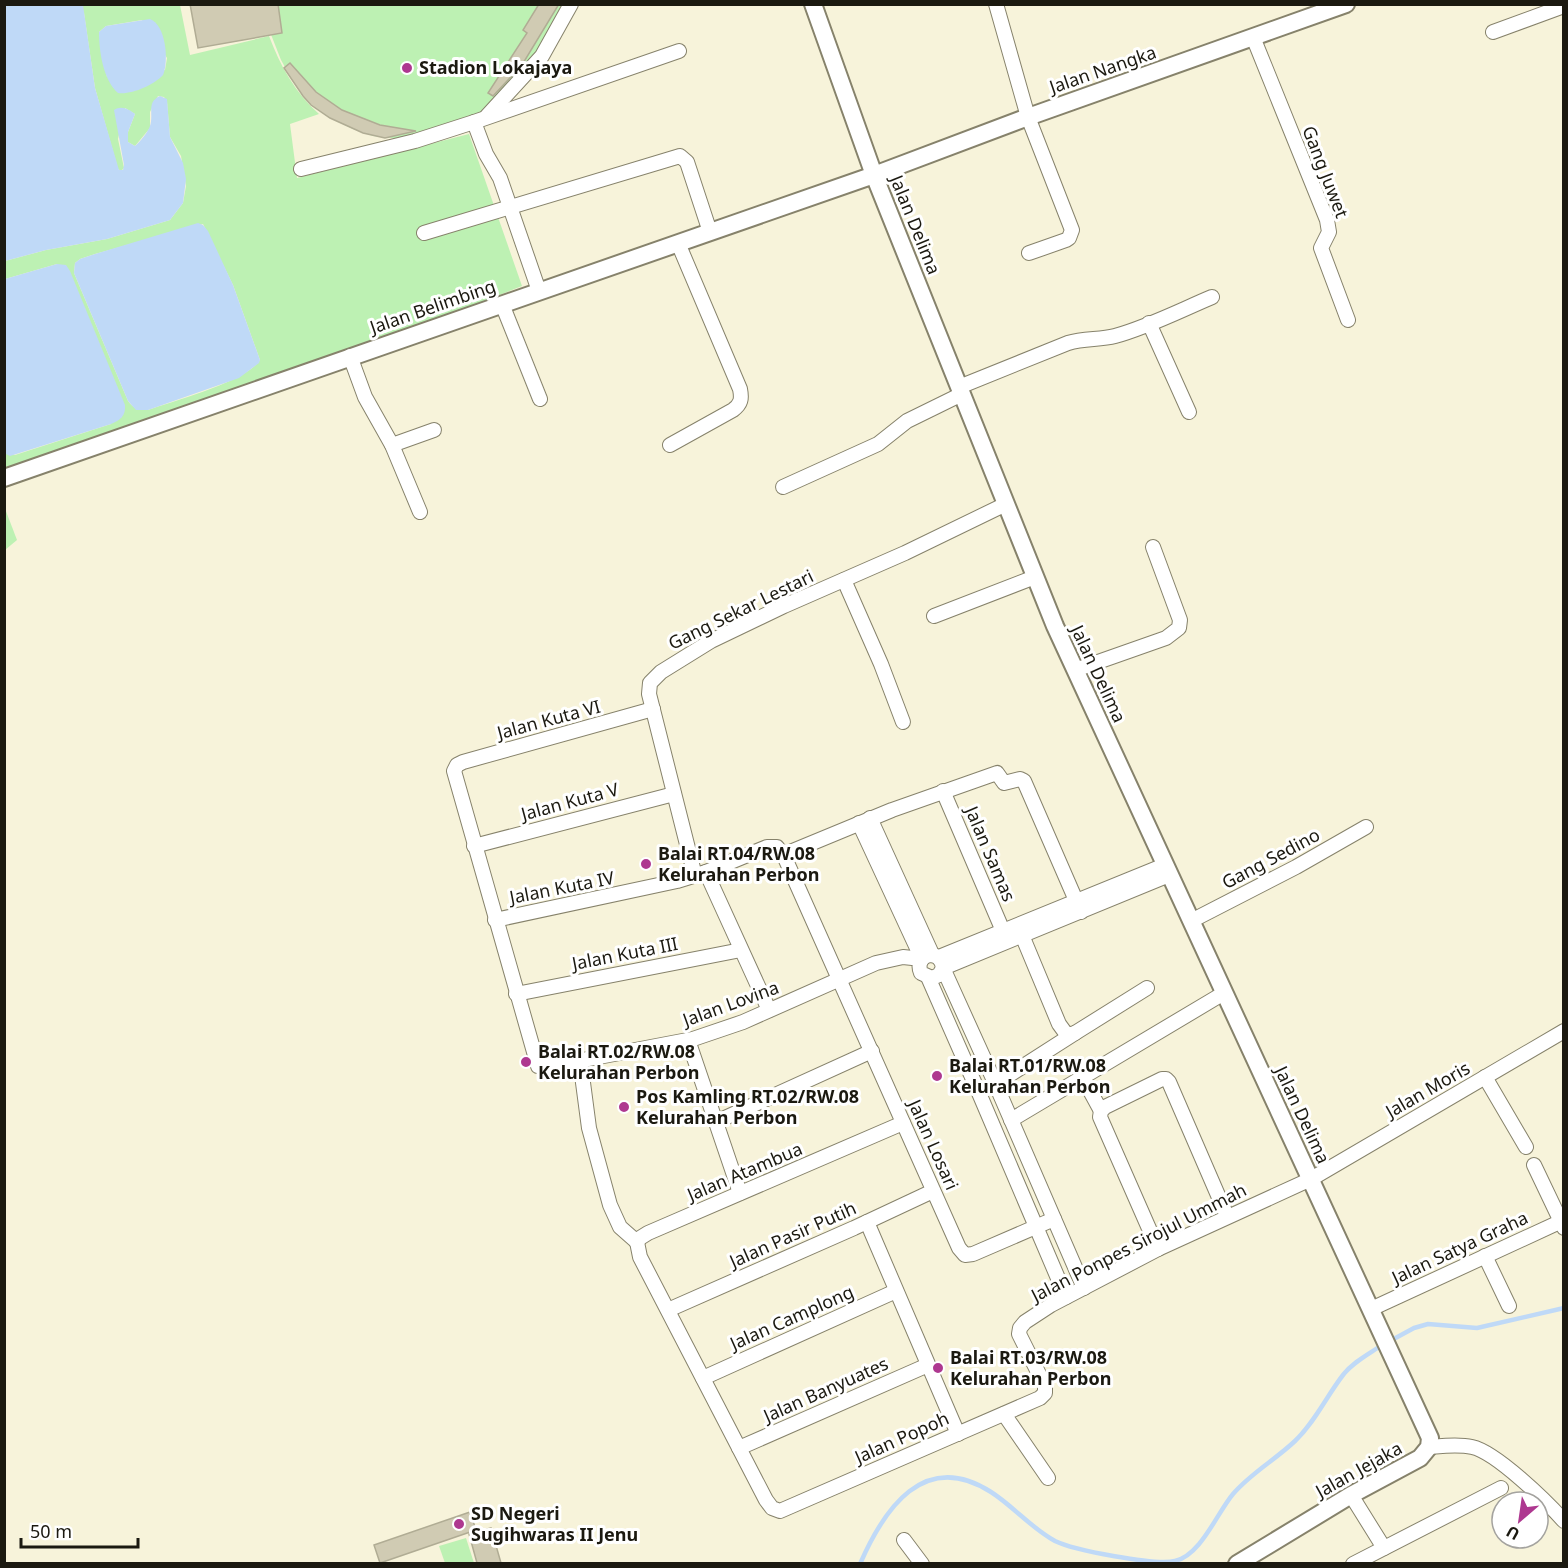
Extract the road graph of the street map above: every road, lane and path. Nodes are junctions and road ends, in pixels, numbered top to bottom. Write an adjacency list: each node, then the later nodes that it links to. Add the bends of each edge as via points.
1 (571, 4): 10 (street, via 542,56)
2 (813, 4): 12 (street, Jalan Delima)
3 (996, 4): 9 (street)
4 (1346, 4): 7 (street, Jalan Nangka)
5 (1563, 6): 6 (street)
6 (1493, 32)
7 (1253, 38): 9 (street, Jalan Nangka); 21 (street, Gang Juwet, via 1327,220 1329,232 1321,248)
8 (679, 51): 10 (street)
9 (1028, 117): 12 (street, Jalan Nangka); 17 (street, via 1072,230 1066,240)
10 (479, 121): 11 (street); 13 (street, via 486,154 499,174)
11 (302, 169)
12 (874, 176): 14 (street, Jalan Belimbing); 24 (street, Jalan Delima)
13 (510, 207): 14 (street, via 680,156 687,162); 15 (street); 18 (street)
14 (710, 232): 16 (street, Jalan Belimbing)
15 (424, 233)
16 (678, 243): 18 (street, Jalan Belimbing); 29 (street, via 741,398 732,410)
17 (1029, 253)
18 (539, 291): 20 (street, Jalan Belimbing)
19 (1212, 297): 22 (street)
20 (502, 304): 23 (street, Jalan Belimbing); 25 (street)
21 (1348, 320)
22 (1149, 323): 24 (street, via 1108,338 1068,343); 26 (street)
23 (350, 357): 28 (street, via 370,407); 30 (street, Jalan Belimbing)
24 (960, 390): 31 (street, via 907,421 878,444); 32 (street, Jalan Delima)
25 (540, 399)
26 (1189, 412)
27 (434, 430): 28 (street)
28 (392, 445): 33 (street)
29 (670, 445)
30 (4, 478)
31 (783, 487)
32 (1006, 504): 35 (street, Jalan Delima); 36 (street, Gang Sekar Lestari)
33 (420, 512)
34 (1153, 547): 38 (street, via 1180,620 1179,628 1166,638)
35 (1035, 577): 37 (street); 38 (street, Jalan Delima)
36 (844, 580): 39 (street, Gang Sekar Lestari, via 734,629 669,666 650,683); 40 (street)
37 (934, 616)
38 (1075, 670): 47 (street, Jalan Delima)
39 (653, 709): 42 (street); 45 (street, Jalan Kuta VI, via 455,766 454,776)
40 (903, 722)
41 (943, 791): 43 (street); 49 (street, via 996,773 1004,783 1023,780); 53 (street, Jalan Samas)
42 (674, 794): 45 (street, Jalan Kuta V); 48 (street)
43 (865, 821): 46 (street); 55 (street)
44 (1366, 827): 51 (street, Gang Sedino)
45 (474, 846): 50 (street)
46 (783, 855): 48 (street, Jalan Kuta IV, via 771,846); 57 (street, Jalan Losari)
47 (1167, 870): 49 (street); 51 (street, Jalan Delima)
48 (700, 874): 50 (street, Jalan Kuta IV); 54 (street)
49 (1079, 906): 52 (street)
50 (495, 920): 60 (street)
51 (1191, 921): 59 (street, Jalan Delima)
52 (1020, 931): 53 (street); 63 (street, via 1062,1029 1067,1035)
53 (1006, 937): 55 (street)
54 (741, 950): 60 (street, Jalan Kuta III); 61 (street)
55 (934, 960): 56 (street, via 936,977); 56 (street, via 920,969); 57 (street, Jalan Lovina, via 885,960); 69 (street)
56 (928, 977): 70 (street)
57 (840, 978): 61 (street, Jalan Lovina); 65 (street, Jalan Losari)
58 (1147, 988): 63 (street)
59 (1224, 993): 68 (street); 79 (street, Jalan Delima)
60 (516, 994): 66 (street, Jalan Lovina, via 536,1063 546,1067)
61 (769, 1011): 64 (street, Jalan Lovina)
62 (1563, 1031): 67 (street, Jalan Moris)
63 (1076, 1033): 69 (street)
64 (688, 1040): 66 (street, Jalan Lovina); 73 (street)
65 (872, 1051): 73 (street); 74 (street, Jalan Losari)
66 (580, 1060): 87 (street, via 589,1128 610,1205 620,1227)
67 (1485, 1077): 76 (street); 79 (street, Jalan Moris)
68 (1083, 1078): 71 (street); 72 (street)
69 (996, 1085): 70 (street); 72 (street)
70 (979, 1093): 77 (street)
71 (1101, 1115): 82 (street, via 1166,1079); 88 (street)
72 (1011, 1120): 75 (street)
73 (716, 1122): 81 (street)
74 (903, 1123): 80 (street, Jalan Losari); 81 (street, Jalan Atambua)
75 (1023, 1146): 77 (street); 83 (street)
76 (1526, 1147)
77 (1005, 1154): 86 (street)
78 (1534, 1165): 85 (street)
79 (1311, 1179): 82 (street, Jalan Ponpes Sirojul Ummah); 94 (street, Jalan Delima)
80 (933, 1191): 84 (street, Jalan Pasir Putih); 86 (street, Jalan Losari, via 965,1255)
81 (740, 1193): 87 (street, Jalan Atambua, via 648,1233)
82 (1227, 1216): 88 (street, Jalan Ponpes Sirojul Ummah)
83 (1054, 1219): 86 (street); 90 (street)
84 (867, 1222): 91 (street); 95 (street, Jalan Pasir Putih)
85 (1562, 1223): 89 (street, Jalan Satya Graha)
86 (1036, 1227): 92 (street)
87 (637, 1242): 95 (street, via 640,1257)
88 (1158, 1249): 90 (street, Jalan Ponpes Sirojul Ummah)
89 (1485, 1256): 93 (street); 94 (street, Jalan Satya Graha)
90 (1084, 1288): 92 (street, Jalan Ponpes Sirojul Ummah)
91 (896, 1291): 97 (street); 98 (street, Jalan Camplong)
92 (1066, 1297): 99 (street, Jalan Ponpes Sirojul Ummah, via 1025,1322 1019,1331 1046,1388)
93 (1509, 1306)
94 (1371, 1309): 96 (street, Jalan Delima)
95 (668, 1310): 98 (street)
96 (1384, 1337): 102 (street, Jalan Jejaka, via 1428,1432)
97 (928, 1365): 101 (street); 103 (street, Jalan Banyuates)
98 (703, 1378): 103 (street)
99 (1043, 1395): 100 (street, Jalan Popoh)
100 (1004, 1414): 101 (street, Jalan Popoh); 104 (street)
101 (957, 1434): 103 (street, Jalan Popoh, via 780,1510 774,1510 766,1500)
102 (1429, 1447): 106 (street, Jalan Jejaka, via 1420,1458); 107 (street, via 1472,1447 1482,1451 1547,1502)
103 (739, 1448)
104 (1048, 1478)
105 (1501, 1488): 109 (street)
106 (1351, 1495): 109 (street); 111 (street, Jalan Jejaka)
107 (1563, 1521)
108 (904, 1540): 110 (street)
109 (1384, 1548): 112 (street)
110 (922, 1563)
111 (1237, 1563)
112 (1353, 1563)

